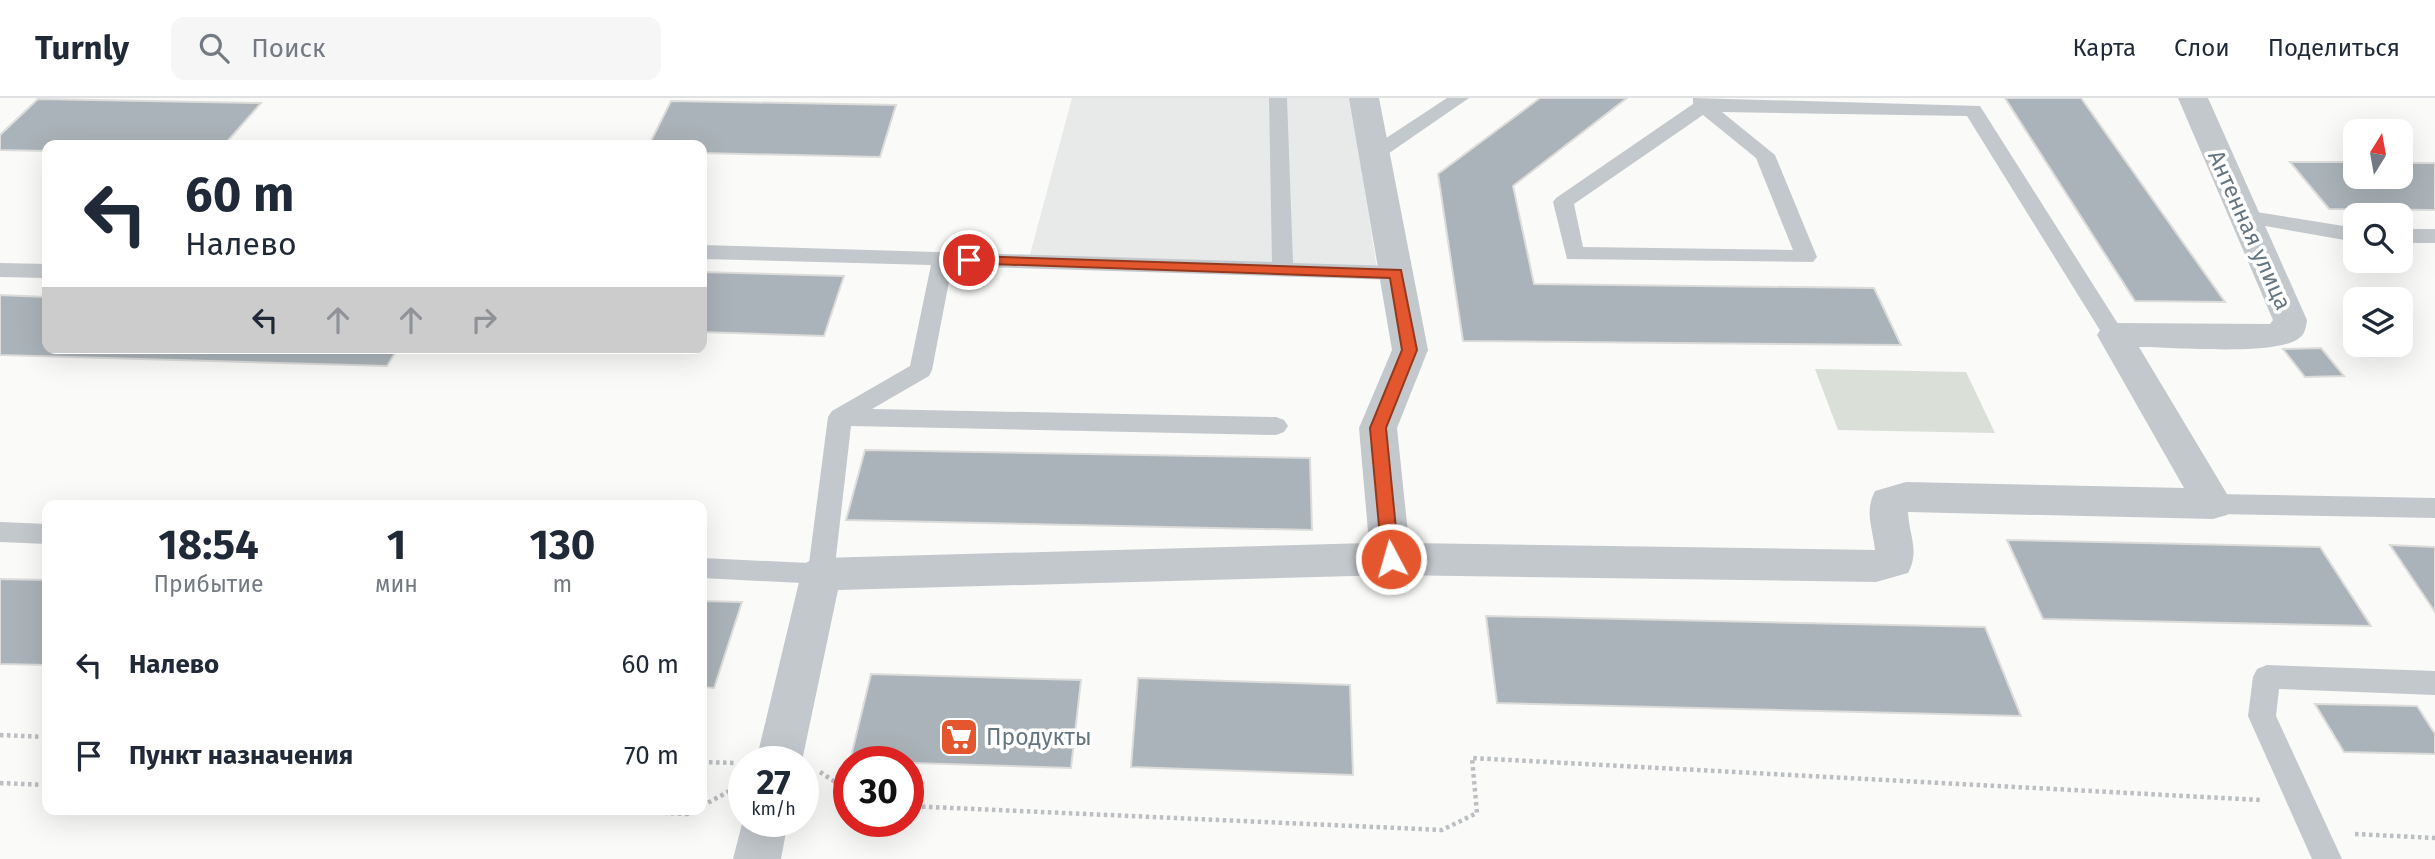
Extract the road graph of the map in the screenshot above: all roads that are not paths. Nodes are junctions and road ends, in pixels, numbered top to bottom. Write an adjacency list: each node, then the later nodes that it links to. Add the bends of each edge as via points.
1 (1278, 98): 14 (lane)
2 (1364, 98): 6 (street)
3 (1460, 98): 6 (lane)
4 (2193, 98): 7 (street, Антенная улица)
5 (1702, 102): 5 (lane, via 1765,155 1806,257 1574,254 1563,202); 17 (lane, via 1973,110)
6 (1375, 154): 16 (street)
7 (2244, 216): 8 (lane); 17 (street, Антенная улица, via 2290,320 2288,330 2274,336)
8 (2343, 233)
9 (2413, 236): 10 (lane)
10 (2435, 236)
11 (707, 252): 12 (lane)
12 (943, 259): 14 (lane); 18 (lane, via 921,370)
13 (0, 270): 15 (lane)
14 (1283, 270): 16 (lane)
15 (42, 271)
16 (1396, 273): 24 (street, via 1410,350 1378,428)
17 (2114, 335): 20 (street)
18 (840, 417): 19 (lane); 26 (lane)
19 (1276, 426)
20 (2213, 504): 21 (lane); 24 (street, via 1906,497 1889,502 1885,514 1898,550 1894,562 1876,566)
21 (2435, 508)
22 (0, 532): 23 (lane)
23 (42, 534)
24 (1391, 559): 26 (street)
25 (707, 568): 26 (lane)
26 (821, 574): 28 (street)
27 (2435, 683): 31 (lane, via 2267,677 2262,716)
28 (797, 746)
29 (762, 837): 30 (street)
30 (757, 859)
31 (2327, 859)

